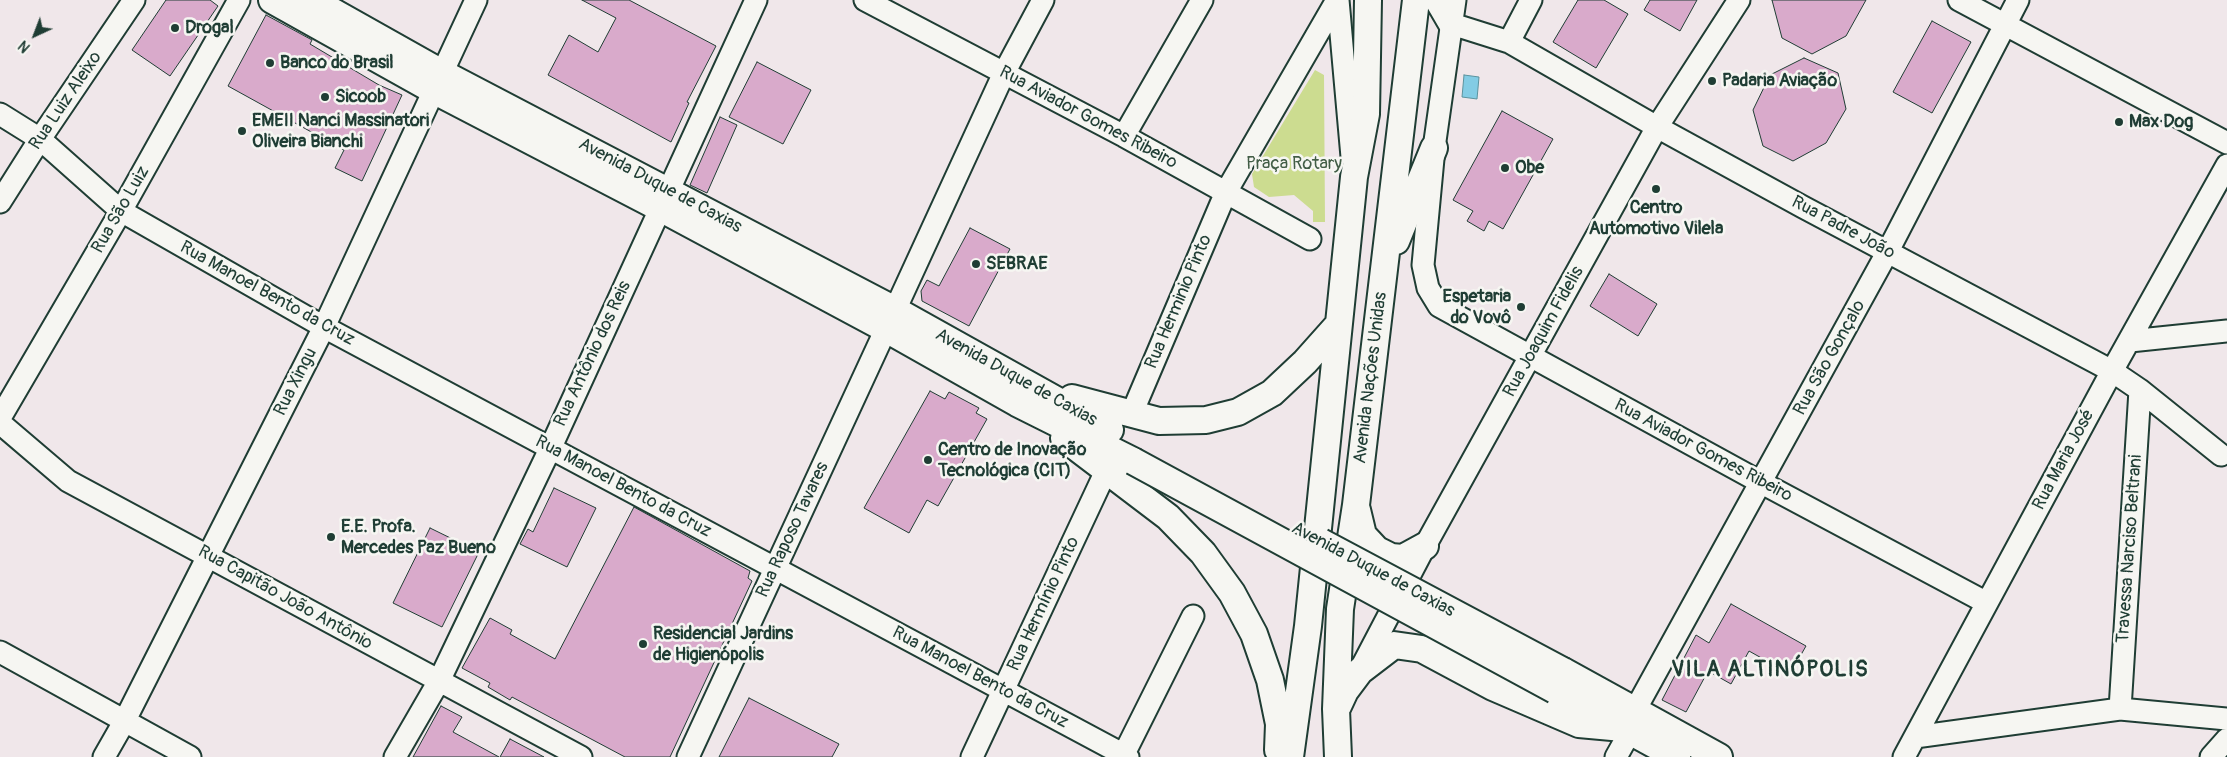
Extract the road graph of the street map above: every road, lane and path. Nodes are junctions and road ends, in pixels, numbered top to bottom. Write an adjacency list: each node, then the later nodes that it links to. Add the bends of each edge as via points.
1 (134, 0): 26 (street, Rua Luiz Aleixo)
2 (239, 0): 34 (street, Rua São Luiz)
3 (272, 0): 22 (main road, Avenida Duque de Caxias)
4 (312, 0): 22 (main road, Avenida Duque de Caxias)
5 (476, 0): 22 (street, Rua Xingu)
6 (756, 0): 32 (street, Rua Antônio dos Reis)
7 (865, 0): 21 (street, Rua Aviador Gomes Ribeiro)
8 (1044, 0): 21 (street, Rua Raposo Tavares)
9 (1202, 0): 25 (street)
10 (1338, 0): 30 (street, Avenida Nações Unidas); 31 (street)
11 (1368, 0): 30 (main road, Avenida Nações Unidas, via 1366,114)
12 (1416, 0): 37 (main road, Avenida Nações Unidas)
13 (1438, 0): 18 (main road)
14 (1531, 0): 20 (street)
15 (1739, 0): 24 (street, Rua Joaquim Fidelis)
16 (1958, 0): 19 (street)
17 (2018, 0): 19 (street, Rua São Gonçalo)
18 (1454, 12): 20 (street, Rua Padre João); 28 (street)
19 (2005, 25): 27 (street); 36 (street, Rua São Gonçalo)
20 (1509, 42): 24 (street, Rua Padre João)
21 (1004, 73): 25 (street, Rua Aviador Gomes Ribeiro); 38 (street, Rua Raposo Tavares)
22 (438, 82): 32 (main road, Avenida Duque de Caxias); 40 (street, Rua Xingu)
23 (0, 114): 26 (street, Rua Manoel Bento da Cruz)
24 (1657, 128): 36 (street, Rua Padre João); 43 (street, Rua Joaquim Fidelis)
25 (1124, 136): 31 (street, Rua Aviador Gomes Ribeiro)
26 (40, 139): 33 (street, Rua Luiz Aleixo); 34 (street, Rua Manoel Bento da Cruz)
27 (2227, 143)
28 (1434, 148): 37 (main road); 43 (street, Rua Aviador Gomes Ribeiro, via 1423,265 1428,288 1439,306)
29 (2227, 165): 42 (street, Rua Maria José)
30 (1354, 176): 39 (main road, Avenida Nações Unidas)
31 (1226, 192): 35 (street, Rua Aviador Gomes Ribeiro); 47 (street, Rua Herminio Pinto)
32 (665, 200): 38 (main road, Avenida Duque de Caxias); 50 (street, Rua Antônio dos Reis)
33 (0, 202)
34 (121, 211): 40 (street, Rua Manoel Bento da Cruz); 48 (street, Rua São Luiz)
35 (1310, 239)
36 (1888, 251): 44 (street, Rua Padre João); 53 (street, Rua São Gonçalo)
37 (1383, 274): 54 (main road, Avenida Nações Unidas)
38 (890, 320): 46 (main road, Avenida Duque de Caxias); 57 (street, Rua Raposo Tavares)
39 (1338, 325): 47 (main road, via 1272,393 1238,412 1206,420 1159,421); 79 (main road, Avenida Nações Unidas, via 1308,626)
40 (324, 327): 50 (street, Rua Manoel Bento da Cruz); 56 (street, Rua Xingu)
41 (2227, 331): 42 (street)
42 (2130, 341): 44 (street, Rua Maria José)
43 (1530, 357): 53 (street, Rua Aviador Gomes Ribeiro); 55 (street, Rua Joaquim Fidelis)
44 (2112, 371): 45 (street, Rua Padre João); 58 (street, Rua Maria José)
45 (2140, 390): 51 (street, Rua Padre João); 65 (street, Travessa Narciso Beltrani)
46 (1027, 396): 47 (main road); 52 (main road, Avenida Duque de Caxias); 52 (main road)
47 (1132, 413)
48 (0, 418)
49 (0, 423): 56 (street, Rua Capitão João Antônio, via 68,481)
50 (550, 449): 57 (street, Rua Manoel Bento da Cruz); 62 (street, Rua Antônio dos Reis)
51 (2221, 455)
52 (1124, 458): 63 (street, Rua Hermínio Pinto); 68 (main road, Avenida Duque de Caxias, bridge, via 1559,681); 78 (main road, via 1232,593 1254,634 1270,680 1279,724)
53 (1762, 483): 58 (street, Rua Aviador Gomes Ribeiro); 68 (street, Rua São Gonçalo)
54 (1356, 505): 55 (main road, via 1363,535 1377,550 1391,557 1403,558); 64 (main road, Avenida Nações Unidas, via 1340,610)
55 (1425, 546): 61 (street, Rua Joaquim Fidelis)
56 (208, 555): 62 (street, Rua Capitão João Antônio); 67 (street, Rua Xingu)
57 (776, 568): 63 (street, Rua Manoel Bento da Cruz); 76 (street, Rua Raposo Tavares)
58 (1987, 603): 69 (street, Rua Maria José)
59 (1193, 616): 71 (street)
60 (0, 652): 67 (street)
61 (1360, 671): 64 (main road); 68 (main road, via 1394,645 1422,649 1493,687 1580,724)
62 (439, 681): 74 (street, Rua Antônio dos Reis); 75 (street, Rua Capitão João Antônio)
63 (1004, 691): 71 (street, Rua Manoel Bento da Cruz); 77 (street, Rua Hermínio Pinto)
64 (1336, 709): 80 (main road, Avenida Nações Unidas)
65 (2120, 709): 66 (street); 69 (street)
66 (2227, 719)
67 (124, 722): 72 (street, Rua Xingu); 73 (street)
68 (1629, 724): 81 (street, Rua São Gonçalo); 82 (main road, Avenida Duque de Caxias); 83 (main road, Avenida Duque de Caxias)
69 (1915, 737): 84 (street, Rua Maria José)
70 (2227, 739): 85 (street)
71 (1126, 756)
72 (104, 757)
73 (190, 757)
74 (395, 757)
75 (581, 757)
76 (688, 757)
77 (972, 757)
78 (1280, 757)
79 (1290, 757)
80 (1338, 757)
81 (1616, 757)
82 (1677, 757)
83 (1719, 757)
84 (1904, 757)
85 (2211, 757)

